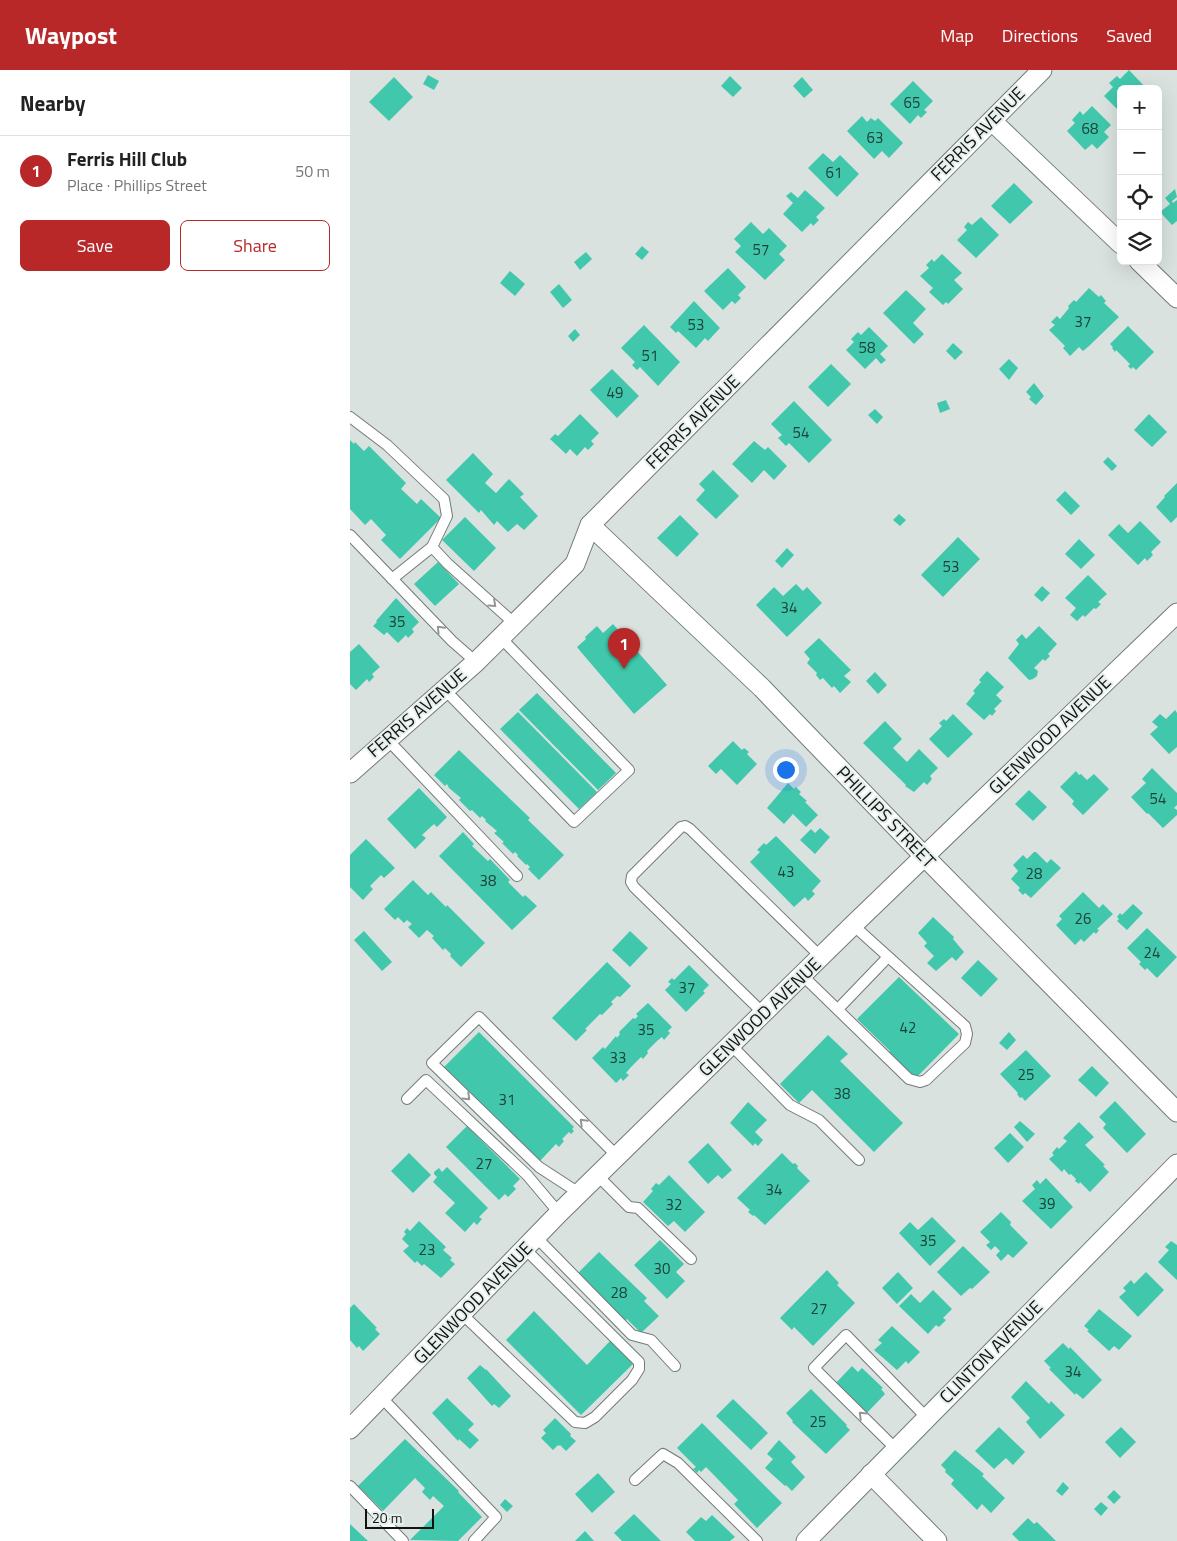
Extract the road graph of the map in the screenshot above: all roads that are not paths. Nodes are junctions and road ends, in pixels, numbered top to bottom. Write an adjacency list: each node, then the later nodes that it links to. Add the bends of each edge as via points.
1 (1042, 70): 2 (street, FERRIS AVENUE)
2 (992, 121): 3 (street); 7 (street, FERRIS AVENUE)
3 (1117, 240)
4 (1142, 265): 5 (street)
5 (1177, 298)
6 (350, 417): 9 (lane, via 387,445 444,499 448,516)
7 (590, 526): 12 (street, FERRIS AVENUE, via 575,564); 18 (street, PHILLIPS STREET, via 762,688)
8 (350, 535): 10 (lane)
9 (432, 547): 10 (lane); 12 (lane, one-way to 12)
10 (392, 579): 14 (lane, one-way to 10)
11 (1177, 613): 18 (street, GLENWOOD AVENUE)
12 (515, 624): 13 (street, FERRIS AVENUE)
13 (500, 638): 14 (street, FERRIS AVENUE); 15 (lane, via 629,770 574,822)
14 (476, 662): 15 (street, FERRIS AVENUE)
15 (444, 689): 16 (street, FERRIS AVENUE)
16 (387, 739): 17 (street, FERRIS AVENUE); 19 (lane)
17 (350, 773)
18 (924, 856): 20 (street, GLENWOOD AVENUE); 28 (street, PHILLIPS STREET)
19 (517, 876)
20 (853, 925): 21 (street, GLENWOOD AVENUE); 22 (lane)
21 (821, 957): 23 (street, GLENWOOD AVENUE); 25 (lane, via 690,829 681,827 632,876 631,882)
22 (888, 957): 24 (lane); 24 (lane, via 965,1026 965,1043 920,1082 910,1079)
23 (802, 975): 24 (lane); 25 (street, GLENWOOD AVENUE)
24 (838, 1009)
25 (763, 1013): 26 (street, GLENWOOD AVENUE)
26 (731, 1045): 29 (street, GLENWOOD AVENUE); 30 (lane, via 790,1105 819,1120)
27 (407, 1099): 34 (lane, via 426,1080 527,1175)
28 (1177, 1112)
29 (617, 1156): 32 (street, GLENWOOD AVENUE); 33 (lane, one-way to 33, via 478,1017 432,1063 539,1167)
30 (859, 1160)
31 (1177, 1164): 40 (street, CLINTON AVENUE)
32 (597, 1176): 33 (street, GLENWOOD AVENUE); 36 (lane, via 629,1207 638,1208)
33 (579, 1194): 34 (street, GLENWOOD AVENUE)
34 (559, 1213): 35 (street, GLENWOOD AVENUE)
35 (530, 1243): 37 (street, GLENWOOD AVENUE); 37 (lane, via 639,1362 639,1369 632,1380 595,1417 585,1423 575,1422); 38 (lane, via 632,1335 651,1340)
36 (691, 1259)
37 (462, 1314): 39 (street, GLENWOOD AVENUE)
38 (675, 1366)
39 (381, 1397): 41 (street, GLENWOOD AVENUE); 47 (lane, via 496,1517)
40 (927, 1418): 42 (street, CLINTON AVENUE); 42 (lane, one-way to 40, via 814,1368 846,1334)
41 (350, 1429)
42 (896, 1449): 43 (street, CLINTON AVENUE)
43 (871, 1474): 49 (street, CLINTON AVENUE); 50 (street)
44 (635, 1480): 48 (lane, via 663,1454 678,1463)
45 (350, 1486): 46 (lane)
46 (403, 1541)
47 (474, 1541)
48 (758, 1541)
49 (806, 1541)
50 (937, 1541)

